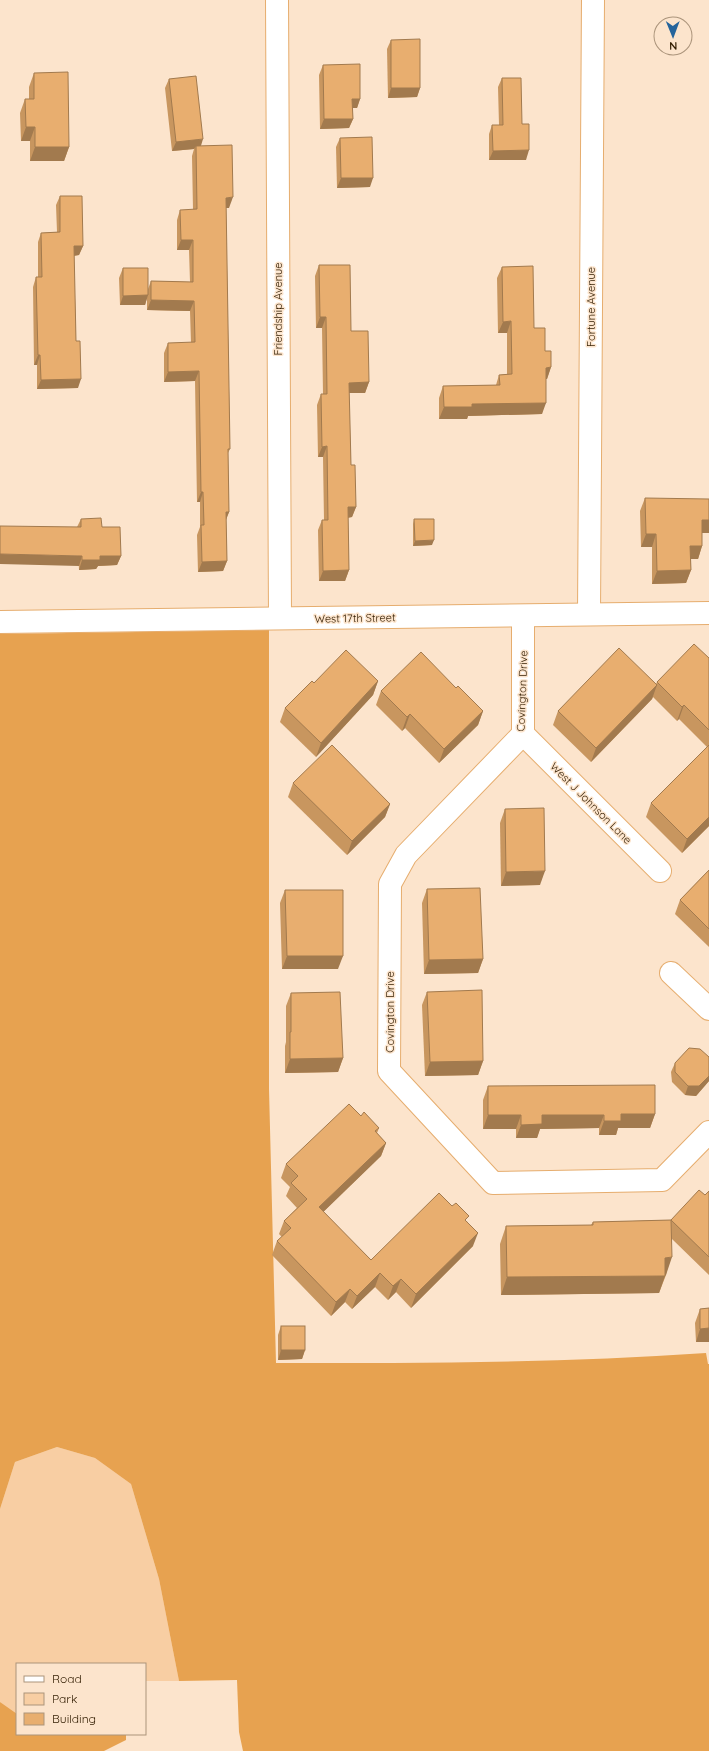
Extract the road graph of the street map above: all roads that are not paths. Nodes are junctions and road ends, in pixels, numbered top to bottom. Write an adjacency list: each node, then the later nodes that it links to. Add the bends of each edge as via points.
1 (277, 0): 6 (street, Friendship Avenue)
2 (593, 0): 4 (street, Fortune Avenue)
3 (709, 613): 4 (street, West 17th Street)
4 (589, 614): 5 (street, West 17th Street)
5 (523, 616): 6 (street, West 17th Street); 8 (street, Covington Drive)
6 (280, 618): 7 (street, West 17th Street)
7 (0, 622)
8 (523, 734): 9 (street, West J Johnson Lane); 12 (street, Covington Drive, via 406,855 390,884 389,1071 493,1183 662,1180)
9 (660, 871)
10 (671, 973): 11 (street)
11 (709, 1009)
12 (709, 1132)

